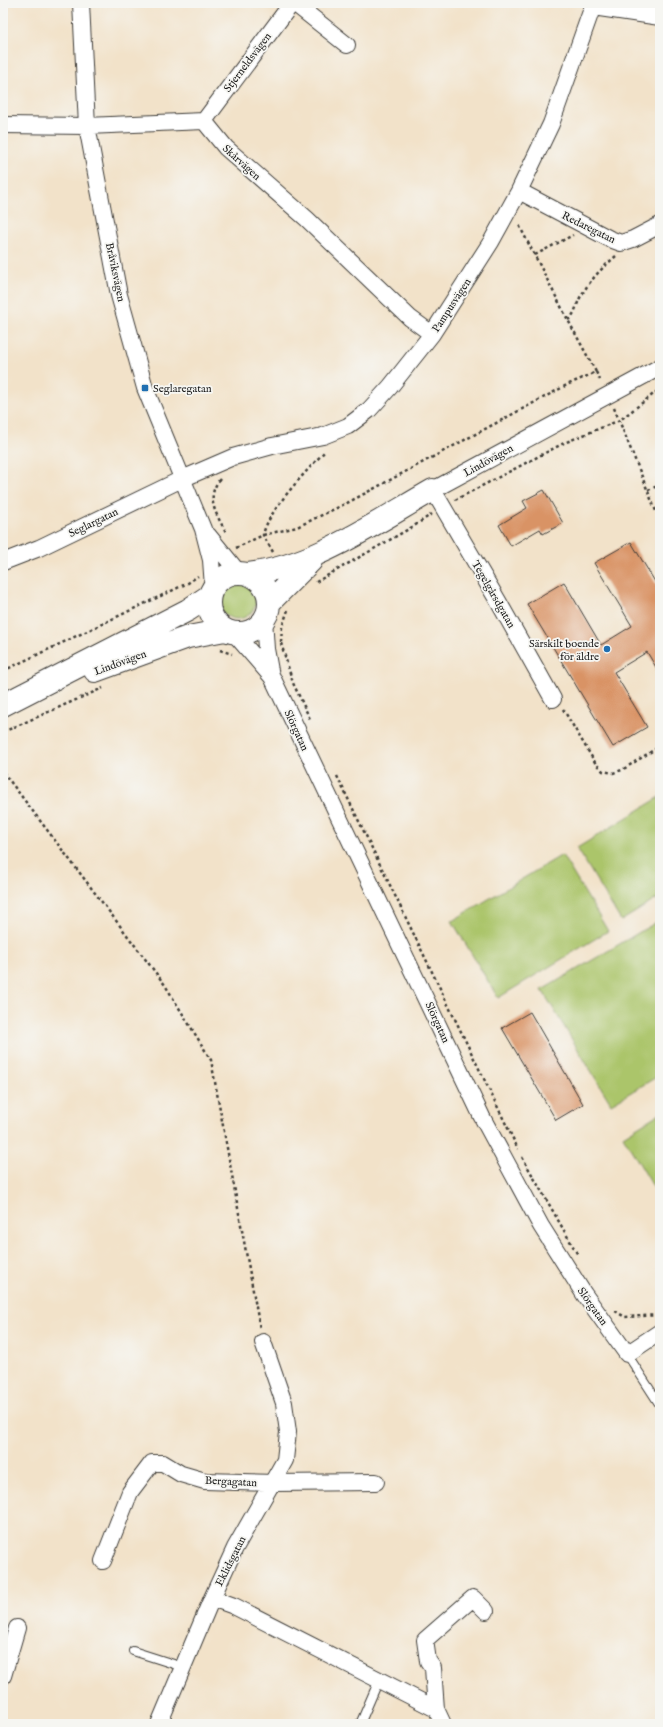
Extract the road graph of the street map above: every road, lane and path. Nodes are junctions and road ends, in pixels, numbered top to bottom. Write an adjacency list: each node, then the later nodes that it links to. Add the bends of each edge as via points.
1 (81, 3): 8 (street, Bråviksvägen)
2 (293, 3): 5 (street); 6 (street, Stjerneldsvägen)
3 (593, 5): 4 (street); 9 (street, Pampusvägen, via 551,124)
4 (660, 17)
5 (347, 45)
6 (204, 121): 8 (street); 16 (street, Skårvägen, via 226,148 306,219 410,318)
7 (3, 125): 8 (street)
8 (87, 126): 23 (street, Bråviksvägen, via 119,295 146,388)
9 (519, 191): 12 (street, Redaregatan); 16 (street, Pampusvägen, via 491,242)
10 (516, 219): 14 (path)
11 (660, 225): 13 (street, Redaregatan)
12 (584, 226): 13 (street, Redaregatan); 14 (path, via 578,232)
13 (622, 242): 15 (path, via 618,254 597,273 580,297 573,317)
14 (535, 255): 15 (path)
15 (568, 320): 18 (path)
16 (432, 334): 22 (street, Pampusvägen, via 369,410 348,426)
17 (660, 367): 20 (street, Lindövägen)
18 (596, 372): 20 (path); 28 (path, via 567,385 349,502 296,527)
19 (660, 389): 21 (path)
20 (608, 396): 21 (path); 25 (street, Lindövägen)
21 (620, 420): 26 (path)
22 (338, 430): 23 (street, Pampusvägen, via 323,436 232,456); 28 (path, via 327,449 273,512)
23 (182, 479): 30 (street, Bråviksvägen); 31 (street, Seglargatan, via 38,548)
24 (660, 485): 26 (path)
25 (433, 490): 29 (main road, Lindövägen); 40 (street, Tegelgårsdgatan)
26 (648, 490): 27 (path)
27 (660, 521)
28 (263, 535): 30 (path); 32 (path)
29 (318, 555): 32 (main road, Lindövägen); 35 (main road, Lindövägen)
30 (217, 557): 33 (street, Bråviksvägen); 34 (street); 38 (path, via 200,565 201,573 188,583)
31 (3, 562)
32 (282, 568): 33 (main road, Lindövägen)
33 (243, 573): 34 (main road, via 228,574 219,579); 35 (main road, via 257,578 264,586 268,594)
34 (211, 592): 36 (main road, via 208,606 211,616 217,624); 41 (main road, Lindövägen, via 188,610)
35 (266, 611): 36 (main road, via 258,626 250,631); 39 (street, Slörgatan, via 266,649)
36 (229, 631): 39 (street, Slörgatan); 41 (main road, Lindövägen, via 188,636)
37 (281, 643): 42 (path, via 293,683)
38 (3, 671)
39 (272, 677): 51 (street, Slörgatan, via 482,1117 541,1226 584,1294)
40 (553, 699): 43 (path, via 560,703 596,764 603,771 613,773 622,770)
41 (9, 702)
42 (313, 725)
43 (660, 746)
44 (3, 772): 50 (path, via 164,985 212,1060)
45 (336, 774): 46 (path, via 518,1150)
46 (581, 1259)
47 (612, 1306): 48 (path, via 625,1317)
48 (660, 1315)
49 (660, 1332): 51 (street)
50 (262, 1342): 54 (street, Eklidsgatan, via 284,1403 288,1432 285,1460)
51 (627, 1354): 52 (lane, Slörgatan)
52 (660, 1405)
53 (376, 1482): 54 (street, Bergagatan)
54 (274, 1483): 55 (street, Bergagatan, via 205,1481 181,1474 163,1463 152,1463 130,1492); 56 (street, Eklidsgatan, via 235,1548)
55 (104, 1561)
56 (212, 1598): 60 (street); 62 (street, Eklidsgatan, via 234,1606)
57 (486, 1611): 63 (street, via 473,1598 425,1640 428,1661 433,1668)
58 (17, 1628): 61 (street)
59 (134, 1651): 60 (lane)
60 (183, 1666): 64 (street)
61 (3, 1676)
62 (379, 1680): 63 (street, Eklidsgatan); 65 (lane)
63 (436, 1709): 66 (street)
64 (159, 1724)
65 (360, 1724)
66 (443, 1724)

